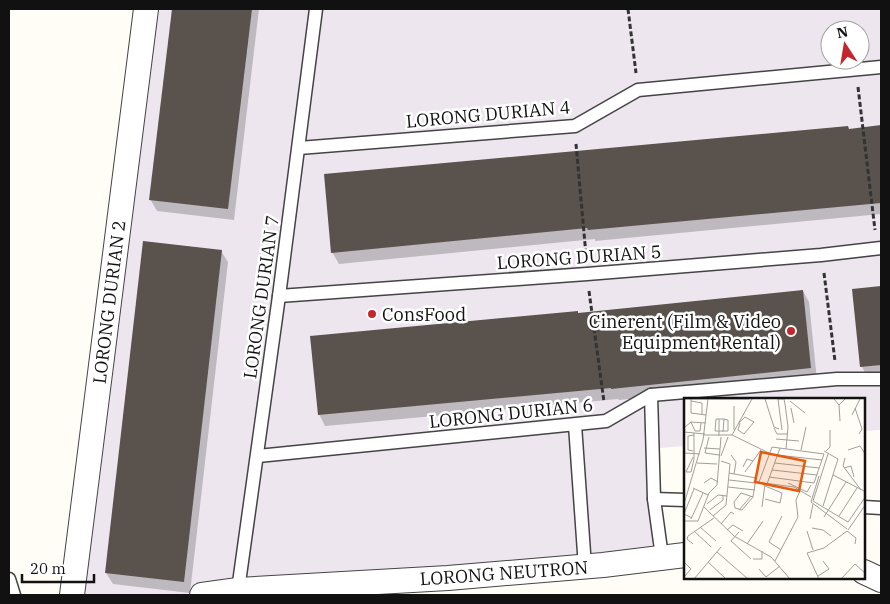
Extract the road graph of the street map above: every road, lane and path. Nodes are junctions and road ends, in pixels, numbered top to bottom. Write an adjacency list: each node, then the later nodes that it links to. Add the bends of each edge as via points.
1 (146, 9): 30 (street, LORONG DURIAN 2)
2 (316, 9): 8 (lane, LORONG DURIAN 7)
3 (628, 9): 6 (path)
4 (846, 70): 6 (lane, LORONG DURIAN 4)
5 (856, 70): 9 (path)
6 (638, 90): 7 (lane, LORONG DURIAN 4)
7 (575, 126): 8 (lane, LORONG DURIAN 4); 11 (path)
8 (298, 148): 12 (lane, LORONG DURIAN 7)
9 (879, 249): 10 (lane, LORONG DURIAN 5)
10 (821, 256): 11 (lane, LORONG DURIAN 5); 13 (path)
11 (587, 274): 12 (lane, LORONG DURIAN 5); 16 (path)
12 (279, 296): 18 (lane, LORONG DURIAN 7)
13 (837, 379): 14 (lane, LORONG DURIAN 6); 15 (lane, LORONG DURIAN 6)
14 (881, 379)
15 (651, 395): 16 (lane, LORONG DURIAN 6); 19 (lane)
16 (606, 421): 17 (lane, LORONG DURIAN 6)
17 (575, 425): 18 (lane, LORONG DURIAN 6); 24 (lane)
18 (258, 456): 28 (lane, LORONG DURIAN 7)
19 (654, 499): 20 (lane); 23 (lane)
20 (684, 500)
21 (865, 507): 22 (lane)
22 (881, 508)
23 (674, 556): 24 (street, LORONG NEUTRON)
24 (585, 566): 28 (street, LORONG NEUTRON, via 448,578)
25 (865, 572): 27 (street)
26 (9, 579): 29 (lane)
27 (881, 580)
28 (238, 590): 31 (street, LORONG NEUTRON)
29 (14, 595)
30 (72, 595)
31 (203, 595)

